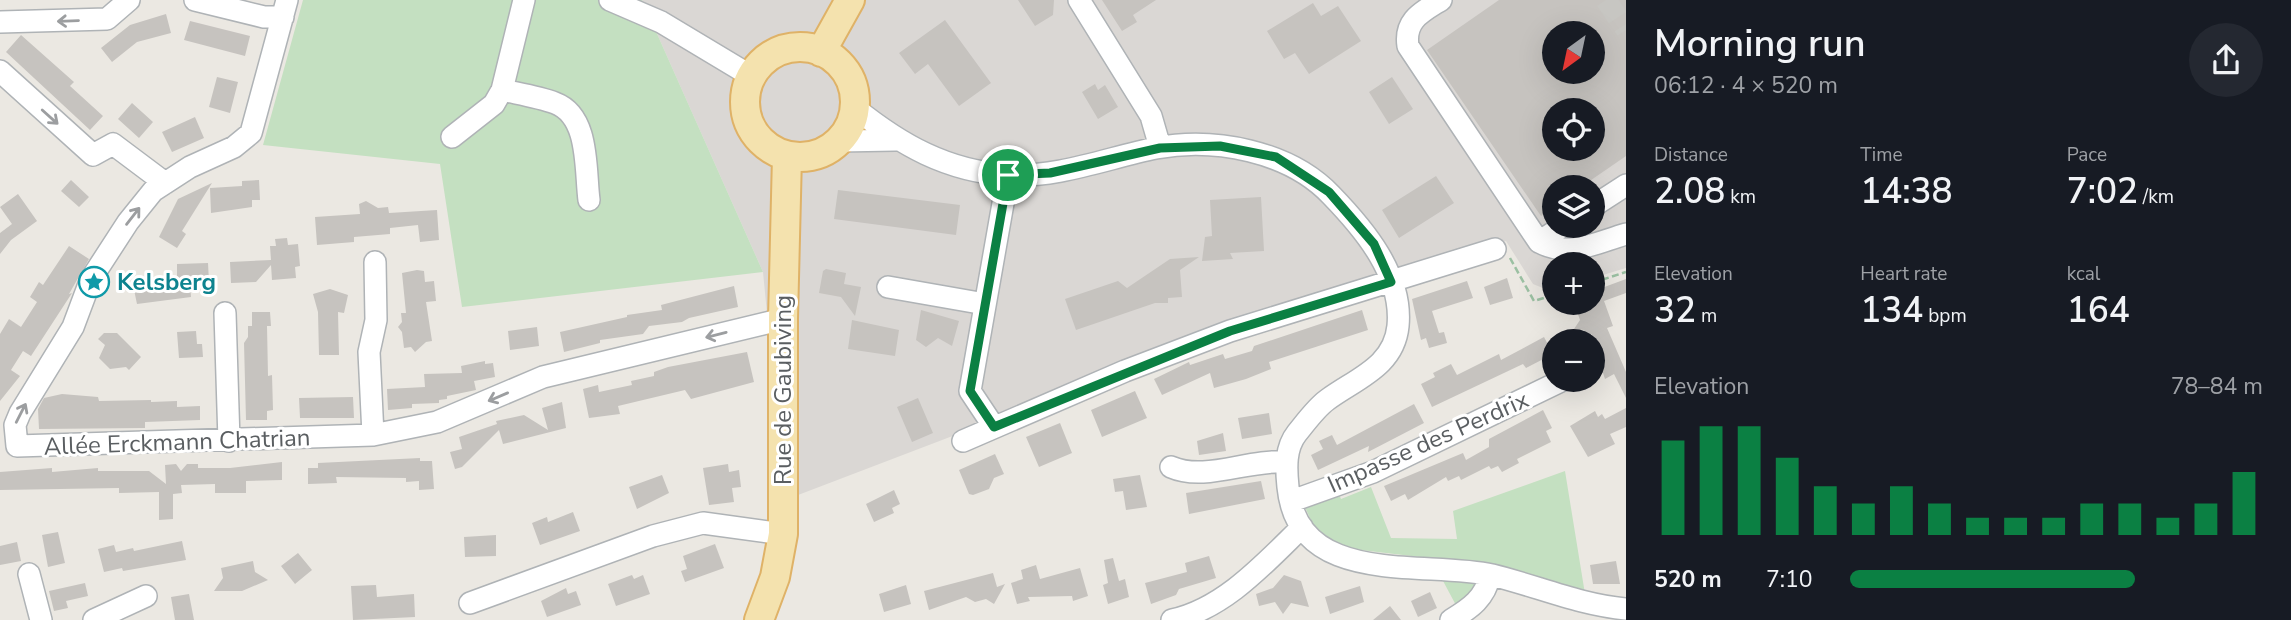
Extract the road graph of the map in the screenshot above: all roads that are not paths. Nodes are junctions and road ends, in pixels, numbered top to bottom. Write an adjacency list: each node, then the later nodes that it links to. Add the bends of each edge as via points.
1 (128, 0): 9 (street, one-way to 9, via 107,19)
2 (195, 0): 8 (street, via 264,17)
3 (524, 0): 13 (street)
4 (610, 0): 12 (street, via 661,22)
5 (850, 0): 10 (main road)
6 (1079, 0): 18 (street, via 1151,116)
7 (1441, 0): 27 (street, via 1415,16 1406,34 1408,46)
8 (285, 9): 21 (street, Allée Erckmann Chatrian, via 251,133 234,147)
9 (0, 22)
10 (821, 52): 12 (main road, via 805,48 774,53); 14 (main road, via 847,74)
11 (0, 71): 21 (street, one-way to 21, via 93,155 113,144)
12 (751, 76): 19 (main road, via 745,108 749,125 765,144)
13 (502, 90): 15 (street, via 494,104); 24 (street, via 557,104 574,116 581,133)
14 (855, 108): 16 (street); 17 (main road)
15 (452, 137)
16 (895, 140): 17 (street); 20 (street, via 962,169)
17 (839, 141): 19 (main road, via 824,152)
18 (1160, 148): 20 (street, via 1050,173); 30 (street, via 1220,146 1276,157 1329,192 1374,244)
19 (787, 156): 34 (main road, Rue de Gaubiving)
20 (1008, 175): 32 (street)
21 (165, 183): 40 (street, Allée Erckmann Chatrian, one-way to 21, via 20,413 73,327 91,279 128,222)
22 (1626, 185): 23 (street)
23 (1605, 199)
24 (589, 200)
25 (1626, 234): 27 (street, via 1568,251)
26 (1545, 238): 27 (street)
27 (1539, 242)
28 (1495, 249): 30 (street)
29 (375, 262): 37 (street, via 376,320 369,352)
30 (1391, 282): 36 (street, via 1230,331); 41 (street, via 1398,327 1388,355 1366,377 1326,401 1294,436)
31 (888, 287): 32 (street)
32 (985, 304): 36 (street, via 970,391)
33 (225, 313): 38 (street)
34 (783, 319): 37 (street, Allée Erckmann Chatrian, one-way to 37, via 544,377 437,422); 45 (main road, Rue de Gaubiving)
35 (1542, 390): 43 (street, Impasse des Perdrix, via 1373,472)
36 (994, 427): 39 (street)
37 (373, 435): 38 (street, Allée Erckmann Chatrian)
38 (229, 441): 40 (street, Allée Erckmann Chatrian)
39 (963, 441)
40 (9, 446)
41 (1286, 462): 42 (street, via 1186,474); 43 (street)
42 (1171, 467)
43 (1292, 501): 44 (street)
44 (1302, 527): 47 (street, via 1319,545 1341,558); 54 (street, via 1254,574 1197,615)
45 (783, 534): 49 (street, via 703,523 653,536); 53 (main road, Rue de Gaubiving, via 775,577)
46 (29, 574): 51 (street)
47 (1490, 575): 50 (street, via 1602,607); 55 (street, via 1472,607)
48 (146, 596): 52 (street)
49 (470, 603)
50 (1626, 609)
51 (41, 620)
52 (94, 620)
53 (759, 620)
54 (1172, 620)
55 (1451, 620)

